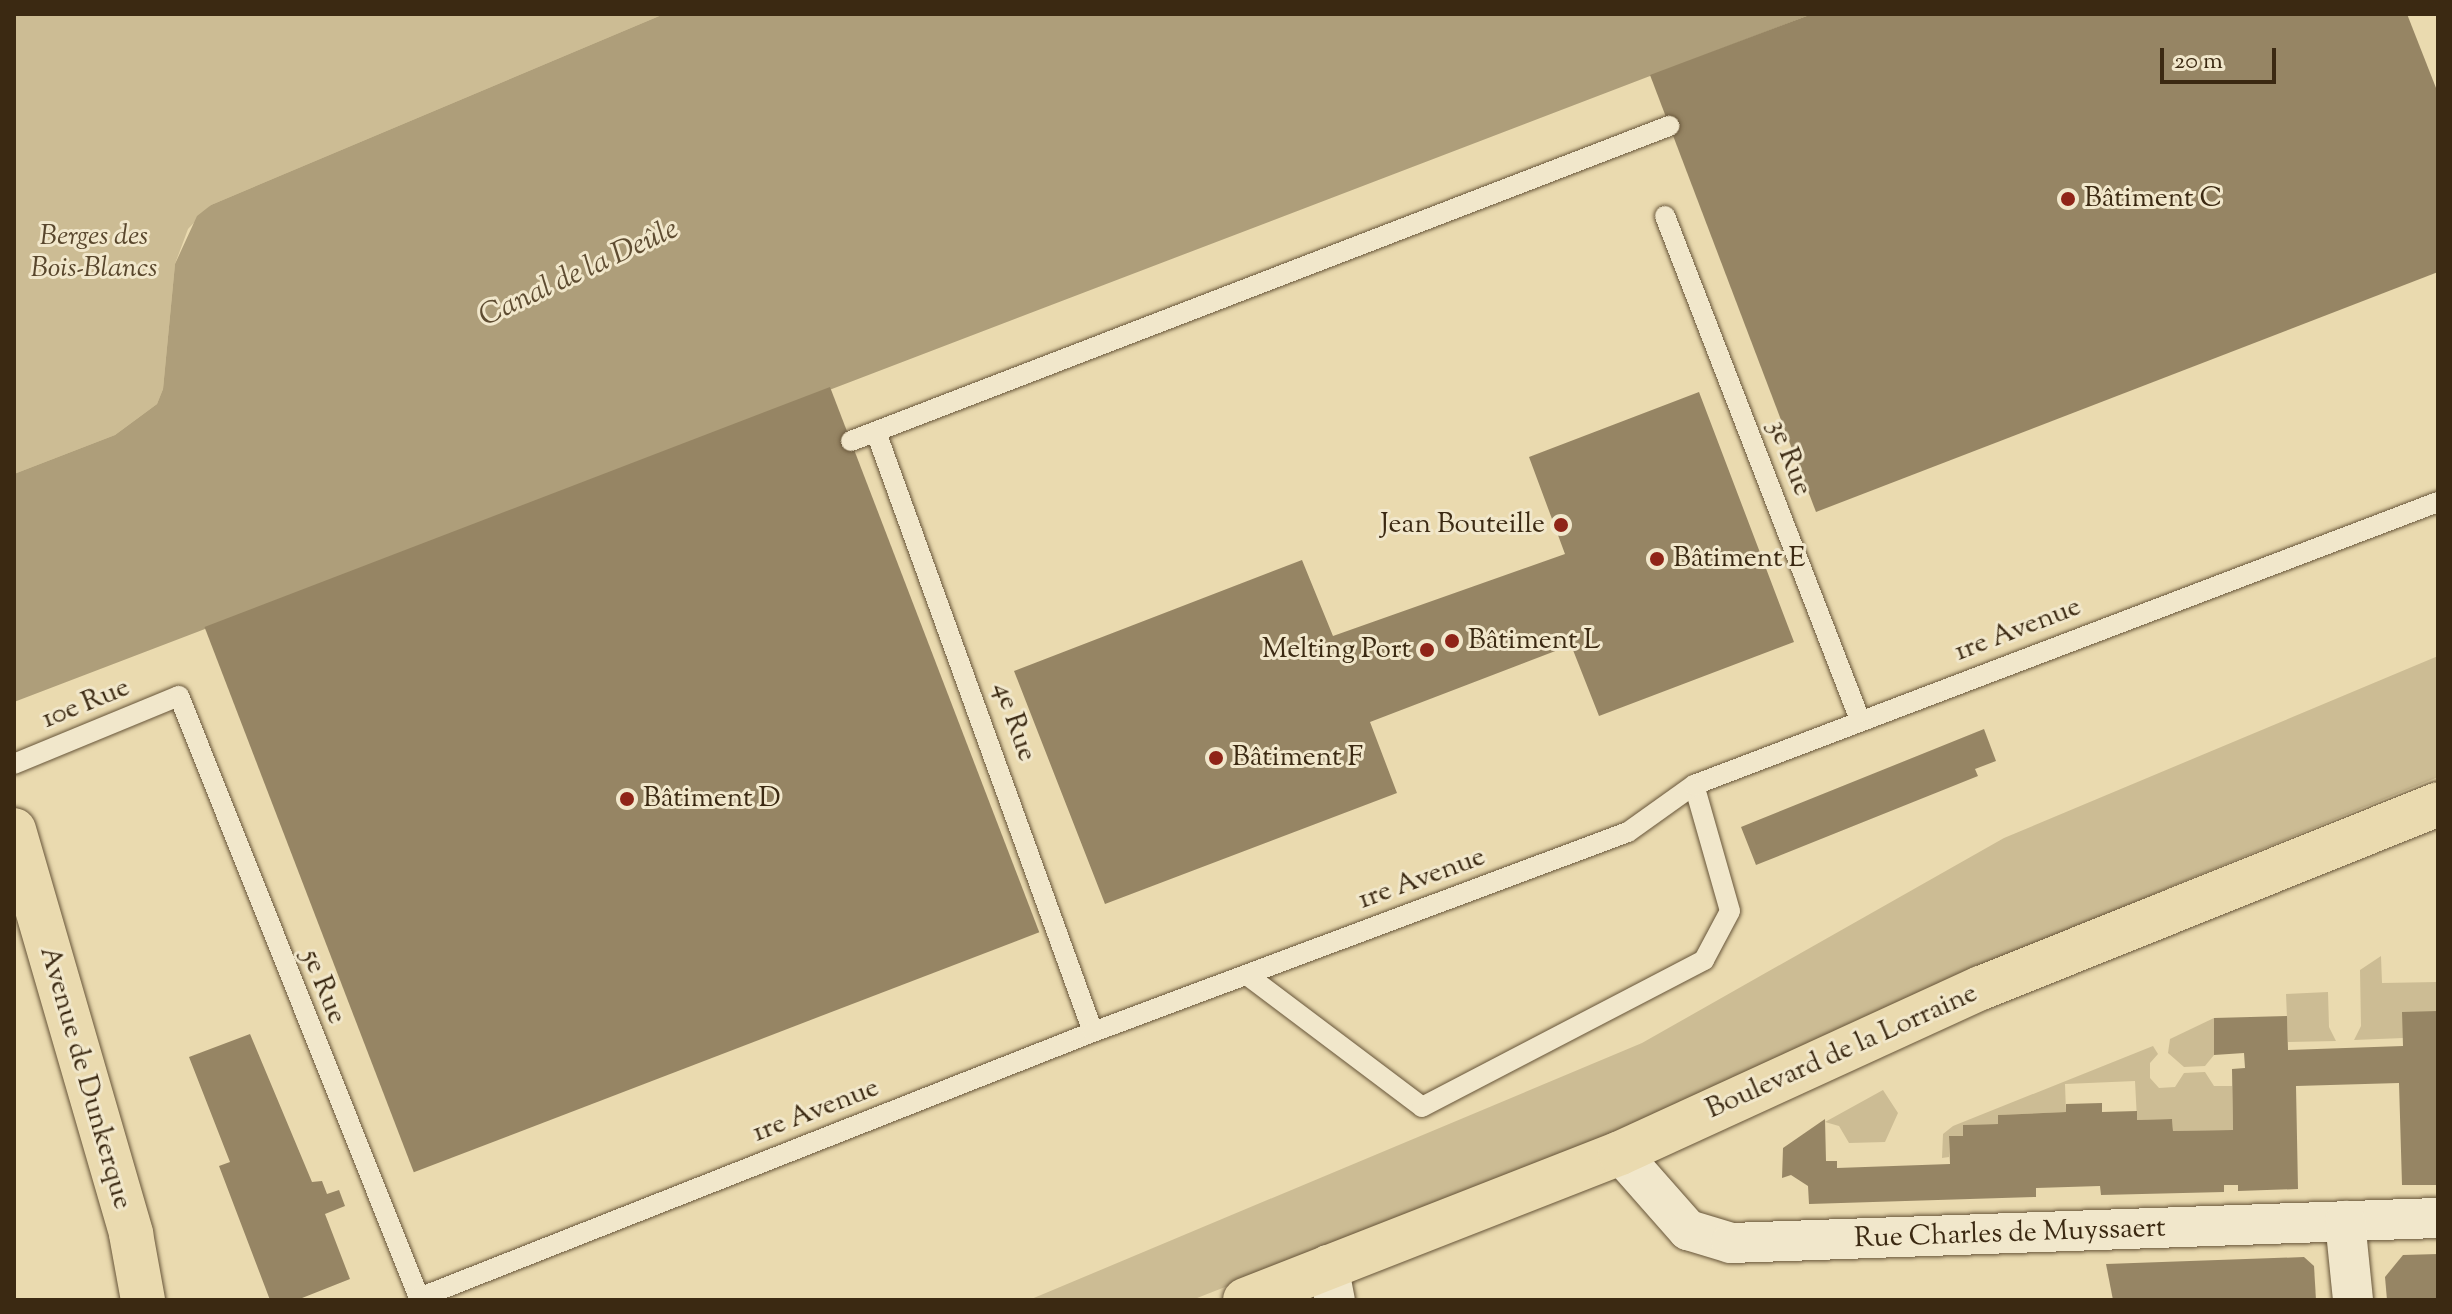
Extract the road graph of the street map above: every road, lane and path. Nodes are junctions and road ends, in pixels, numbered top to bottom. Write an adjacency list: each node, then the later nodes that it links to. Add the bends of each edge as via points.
1 (1669, 126): 3 (lane)
2 (1665, 216): 7 (lane, 3e Rue)
3 (876, 432): 4 (lane); 13 (lane, 4e Rue)
4 (851, 441)
5 (2438, 502): 7 (lane, 1re Avenue)
6 (179, 696): 8 (lane, 10e Rue); 19 (lane, 5e Rue)
7 (1860, 720): 9 (lane, 1re Avenue)
8 (14, 764)
9 (1694, 785): 12 (lane, 1re Avenue, via 1628,832); 12 (lane, via 1730,911 1704,960 1422,1107)
10 (2438, 804): 14 (main road, Boulevard de la Lorraine, via 1981,988)
11 (14, 830): 17 (main road, Avenue de Dunkerque)
12 (1247, 975): 13 (lane, 1re Avenue)
13 (1093, 1032): 19 (lane, 1re Avenue)
14 (1620, 1153): 16 (street, Rue Charles de Muyssaert, via 1688,1230 1780,1259); 18 (main road, Boulevard de la Lorraine)
15 (2438, 1218): 16 (street, Rue Charles de Muyssaert)
16 (2345, 1221): 23 (street)
17 (131, 1234): 20 (main road, Avenue de Dunkerque); 21 (main road, Avenue de Dunkerque)
18 (1332, 1283): 22 (main road, Boulevard de la Lorraine)
19 (419, 1299)
20 (143, 1300)
21 (163, 1300)
22 (1245, 1300)
23 (2353, 1300)

